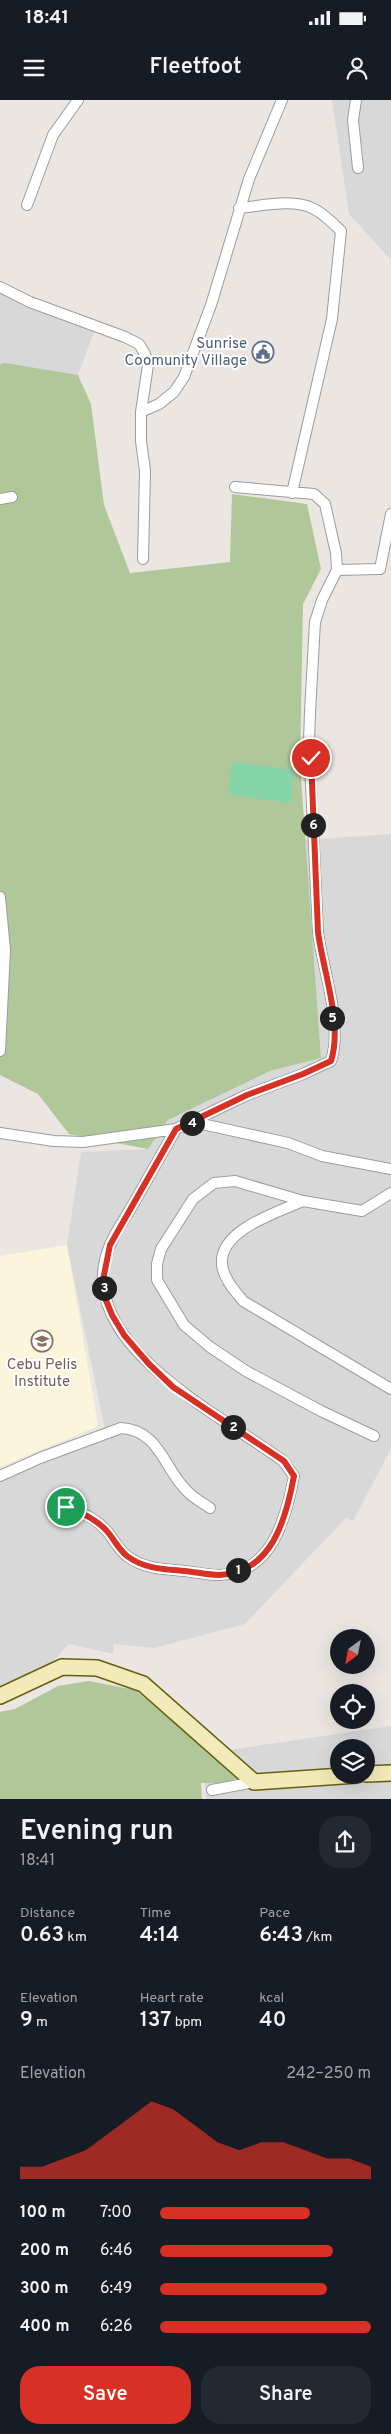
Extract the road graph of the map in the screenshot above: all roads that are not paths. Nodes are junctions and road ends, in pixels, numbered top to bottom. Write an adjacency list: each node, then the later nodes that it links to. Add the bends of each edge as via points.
1 (78, 100): 5 (street, via 53,135)
2 (282, 100): 6 (street)
3 (356, 100): 4 (street, via 353,120)
4 (358, 168)
5 (27, 205)
6 (239, 208): 8 (street, via 212,305 184,378 160,404); 10 (street, via 286,204 311,207 341,232 332,319)
7 (0, 287): 8 (street, via 139,344 148,365)
8 (141, 412): 14 (street, via 145,471)
9 (235, 487): 10 (street)
10 (292, 493): 15 (street, via 314,494 325,504)
11 (12, 496): 12 (street)
12 (0, 499)
13 (391, 514): 15 (street, via 380,569)
14 (143, 559)
15 (337, 570): 18 (street, via 315,622 310,742 318,932 330,985 335,1048 331,1061 322,1066 247,1095)
16 (0, 896): 17 (street, via 5,950)
17 (0, 1051)
18 (193, 1122): 19 (street); 21 (street, via 288,1143 322,1156)
19 (176, 1129): 20 (street, via 83,1142); 27 (street, via 110,1245 103,1280 105,1298 124,1335 173,1387 284,1461 294,1476 289,1505 276,1539 257,1562 219,1575 150,1568 126,1555 106,1529 85,1513)
20 (0, 1133)
21 (391, 1169)
22 (391, 1193): 23 (street, via 362,1211)
23 (303, 1201): 24 (street, via 236,1234 225,1248 222,1265 230,1285 243,1301); 25 (street, via 235,1181 214,1183 193,1199 161,1249 157,1280 184,1325 210,1347 254,1375)
24 (391, 1390)
25 (374, 1436)
26 (0, 1476): 28 (street, via 121,1428 134,1429 146,1435 187,1492)
27 (66, 1507)
28 (210, 1508)
29 (0, 1696): 33 (street, via 62,1667 97,1668 143,1684)
30 (391, 1773): 31 (street)
31 (375, 1774)
32 (330, 1777): 33 (street)
33 (254, 1782): 34 (street)
34 (212, 1790)

